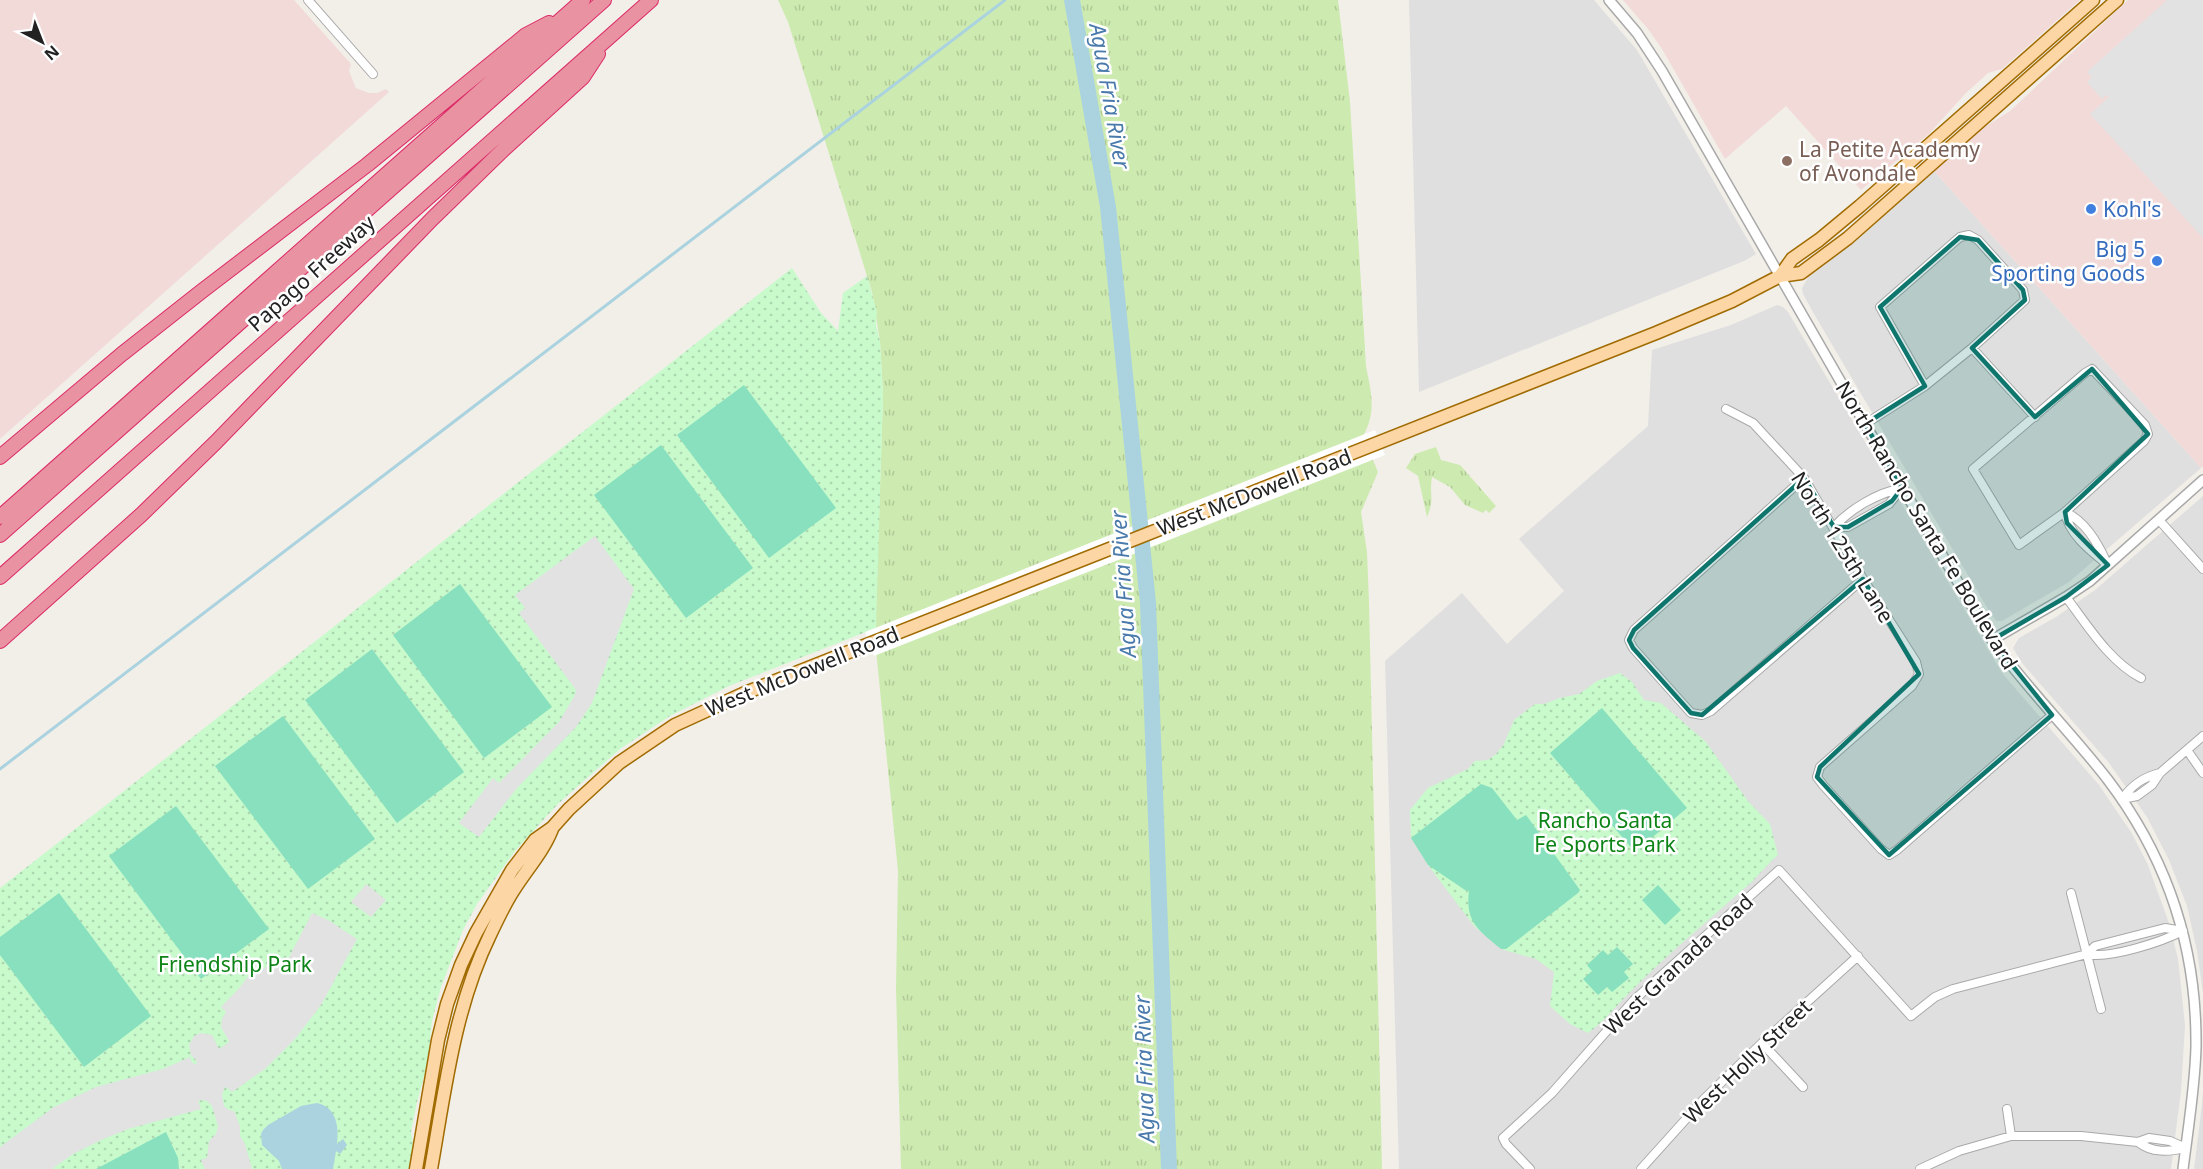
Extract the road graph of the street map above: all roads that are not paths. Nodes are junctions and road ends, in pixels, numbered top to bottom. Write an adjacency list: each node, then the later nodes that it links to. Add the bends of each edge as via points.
1 (308, 0): 12 (street)
2 (583, 0): 8 (highway, Papago Freeway)
3 (604, 0): 27 (highway)
4 (651, 0): 9 (highway, Papago Freeway)
5 (1609, 0): 13 (street, North Rancho Santa Fe Boulevard, via 1646,45)
6 (2092, 0): 10 (main road, West McDowell Road)
7 (2117, 0): 11 (main road, West McDowell Road)
8 (569, 12): 19 (highway, via 526,35 367,165 122,354); 24 (highway, Papago Freeway)
9 (609, 37): 30 (highway, Papago Freeway); 34 (highway, via 583,77 432,219 216,442)
10 (2040, 47): 11 (main road); 13 (main road, West McDowell Road, via 1860,206 1792,259)
11 (2050, 58): 13 (main road, West McDowell Road, via 1832,252 1801,273)
12 (373, 74)
13 (1780, 276): 18 (street, North Rancho Santa Fe Boulevard); 41 (main road, West McDowell Road, via 1717,308 745,693 651,740 603,777)
14 (1972, 348): 15 (street); 15 (street, via 2025,300 2023,290 1969,235 1960,237 1880,307); 17 (street)
15 (1925, 386): 18 (street)
16 (1726, 409): 20 (street, North 125th Lane, via 1753,423)
17 (2035, 417): 23 (street, via 1973,469 2019,545); 23 (street, via 2092,369 2148,434)
18 (1865, 424): 22 (street, North Rancho Santa Fe Boulevard)
19 (0, 457)
20 (1804, 478): 26 (street, North 125th Lane); 31 (street, via 1634,630 1629,640 1633,648 1691,713 1702,715)
21 (2203, 480): 25 (street)
22 (1902, 488): 26 (street, via 1878,496 1844,516); 26 (street, via 1879,510 1848,527); 33 (street, North Rancho Santa Fe Boulevard)
23 (2065, 512): 28 (street, via 2075,516)
24 (0, 517)
25 (2159, 520): 28 (street); 29 (street)
26 (1834, 527): 31 (street, North 125th Lane)
27 (0, 535)
28 (2109, 565): 32 (street)
29 (2203, 568)
30 (0, 577)
31 (1863, 579): 36 (street, North 125th Lane, via 1916,662 1920,675 1820,767 1817,777 1889,855)
32 (2066, 597): 33 (street); 35 (street, via 2099,641 2126,670)
33 (1992, 640): 36 (street, North Rancho Santa Fe Boulevard)
34 (0, 641)
35 (2141, 678)
36 (2052, 715): 40 (street, North Rancho Santa Fe Boulevard)
37 (2203, 736): 38 (street)
38 (2187, 750): 39 (street); 40 (street, via 2160,773 2152,786 2137,796)
39 (2203, 773)
40 (2122, 799): 43 (street, North Rancho Santa Fe Boulevard, via 2160,864)
41 (552, 828): 52 (main road, West McDowell Road, via 535,840 512,870 461,965 438,1040); 53 (main road, West McDowell Road, via 546,845 506,904 472,976 458,1020)
42 (2071, 893): 44 (street)
43 (2183, 931): 44 (street, via 2166,940 2099,956); 51 (street, North Rancho Santa Fe Boulevard, via 2193,983 2196,1029)
44 (2087, 954): 45 (street, via 1953,989 1935,997 1911,1016); 46 (street)
45 (1858, 956): 47 (street, West Holly Street); 54 (street, West Granada Road, via 1779,870 1634,1000 1552,1093 1503,1138)
46 (2101, 1009)
47 (1762, 1043): 48 (street); 55 (street, West Holly Street, via 1704,1099)
48 (1803, 1087)
49 (2007, 1108): 50 (street)
50 (2011, 1136): 51 (street, via 2081,1136 2138,1142 2153,1150); 56 (street, via 1959,1151)
51 (2186, 1148): 57 (street, North Rancho Santa Fe Boulevard)
52 (416, 1169)
53 (431, 1169)
54 (1530, 1169)
55 (1641, 1169)
56 (1920, 1169)
57 (2183, 1169)

